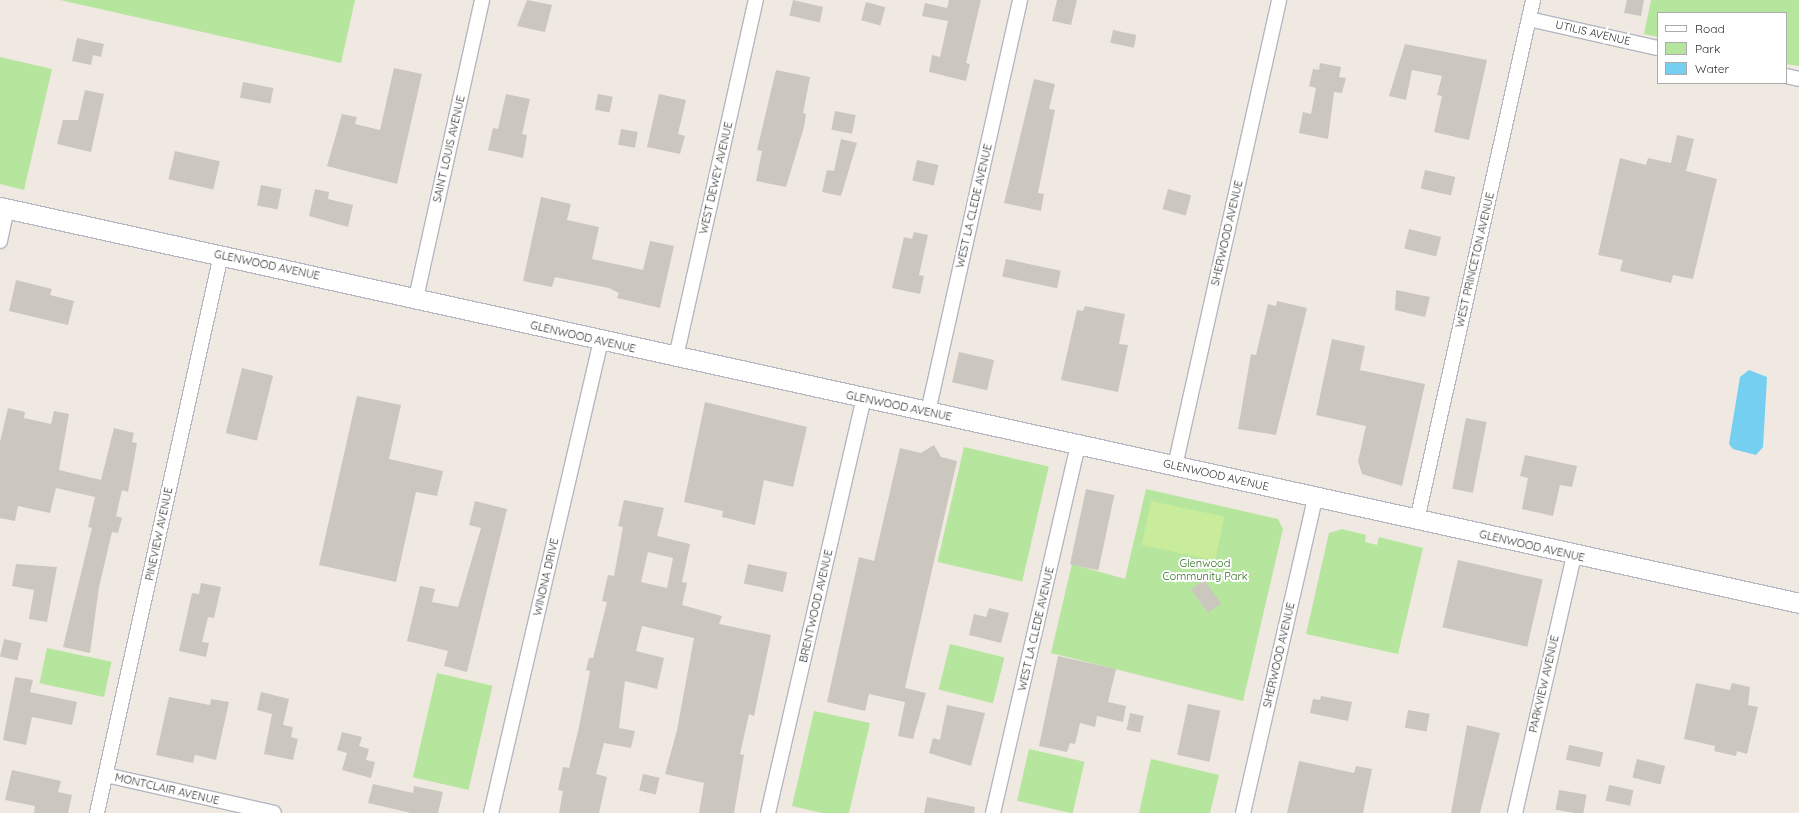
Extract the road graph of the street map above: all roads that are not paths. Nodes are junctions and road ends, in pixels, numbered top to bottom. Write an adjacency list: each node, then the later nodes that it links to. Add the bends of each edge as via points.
1 (482, 0): 13 (street, SAINT LOUIS AVENUE)
2 (756, 0): 15 (street, WEST DEWEY AVENUE)
3 (1020, 0): 17 (street, WEST LA CLEDE AVENUE)
4 (1279, 0): 19 (street, SHERWOOD AVENUE)
5 (1533, 0): 6 (street, WEST PRINCETON AVENUE)
6 (1529, 19): 7 (street, UTILIS AVENUE); 21 (street, WEST PRINCETON AVENUE)
7 (1657, 48)
8 (1787, 76): 9 (street)
9 (1799, 79)
10 (4, 207): 11 (street); 12 (main road, GLENWOOD AVENUE)
11 (0, 241)
12 (221, 255): 13 (main road, GLENWOOD AVENUE); 24 (street, PINEVIEW AVENUE)
13 (416, 298): 14 (main road, GLENWOOD AVENUE)
14 (601, 342): 15 (main road, GLENWOOD AVENUE); 27 (street, WINONA DRIVE)
15 (676, 357): 16 (main road, GLENWOOD AVENUE)
16 (864, 398): 17 (main road, GLENWOOD AVENUE); 28 (street, BRENTWOOD AVENUE)
17 (928, 412): 18 (main road, GLENWOOD AVENUE)
18 (1078, 446): 19 (main road, GLENWOOD AVENUE); 29 (street, WEST LA CLEDE AVENUE)
19 (1175, 466): 20 (main road, GLENWOOD AVENUE)
20 (1315, 498): 21 (main road, GLENWOOD AVENUE); 30 (street, SHERWOOD AVENUE)
21 (1417, 520): 22 (main road, GLENWOOD AVENUE)
22 (1574, 556): 23 (main road, GLENWOOD AVENUE); 31 (street, PARKVIEW AVENUE)
23 (1799, 603)
24 (106, 775): 25 (street, PINEVIEW AVENUE); 26 (street, MONTCLAIR AVENUE)
25 (98, 813)
26 (274, 813)
27 (491, 813)
28 (768, 813)
29 (993, 813)
30 (1242, 813)
31 (1515, 813)

